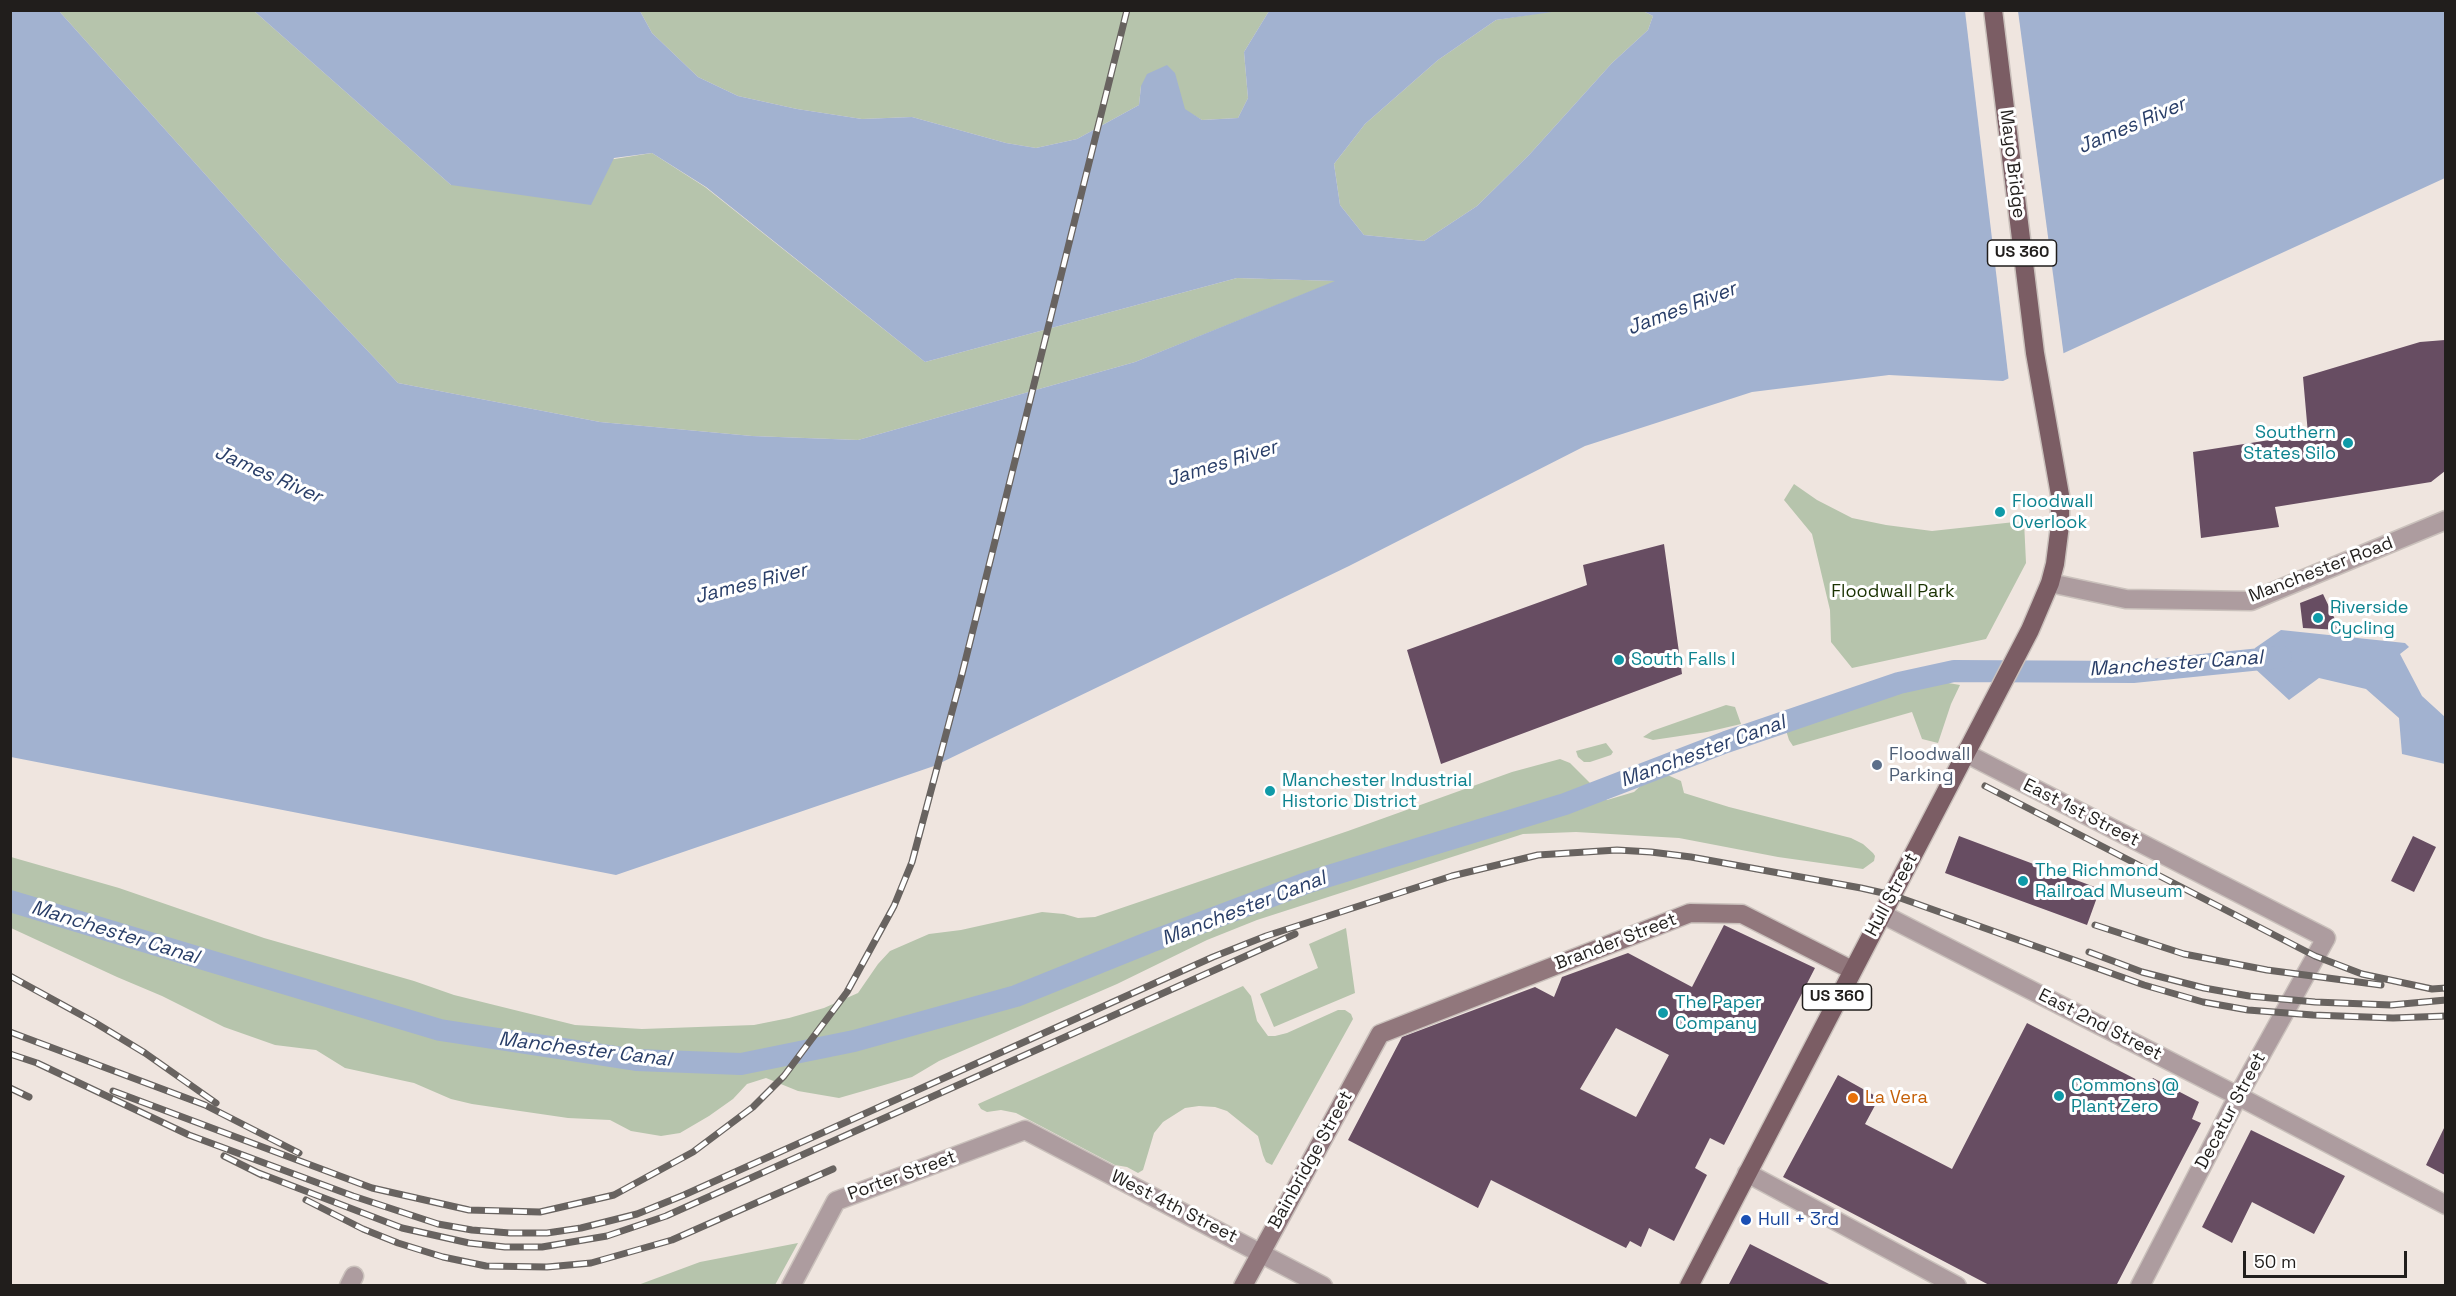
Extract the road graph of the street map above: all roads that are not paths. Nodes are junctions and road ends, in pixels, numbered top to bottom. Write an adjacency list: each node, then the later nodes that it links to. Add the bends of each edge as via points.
1 (1993, 10): 2 (main road, Mayo Bridge / US 360, via 2035,353)
2 (2060, 495): 4 (main road, Hull Street / US 360, via 2058,547)
3 (2445, 520): 4 (street, Manchester Road, via 2251,601 2126,600)
4 (2050, 583): 5 (main road, Hull Street / US 360, via 2030,630)
5 (1965, 753): 6 (main road, Hull Street / US 360); 7 (street, East 1st Street)
6 (1882, 914): 8 (main road, Hull Street / US 360); 10 (street, East 2nd Street)
7 (2326, 938): 10 (street, Decatur Street)
8 (1851, 970): 9 (street, Brander Street, via 1742,914 1690,913); 12 (main road, Hull Street / US 360)
9 (1380, 1034): 14 (street, Bainbridge Street)
10 (2238, 1096): 13 (street, East 2nd Street); 20 (street, Decatur Street)
11 (1025, 1130): 14 (street, West 4th Street); 15 (street, Porter Street, via 836,1201)
12 (1747, 1173): 18 (main road, Hull Street / US 360); 19 (street)
13 (2445, 1205)
14 (1260, 1252): 16 (street, Bainbridge Street); 17 (street, West 4th Street)
15 (791, 1286)
16 (1243, 1286)
17 (1323, 1286)
18 (1689, 1286)
19 (1957, 1286)
20 (2140, 1286)

